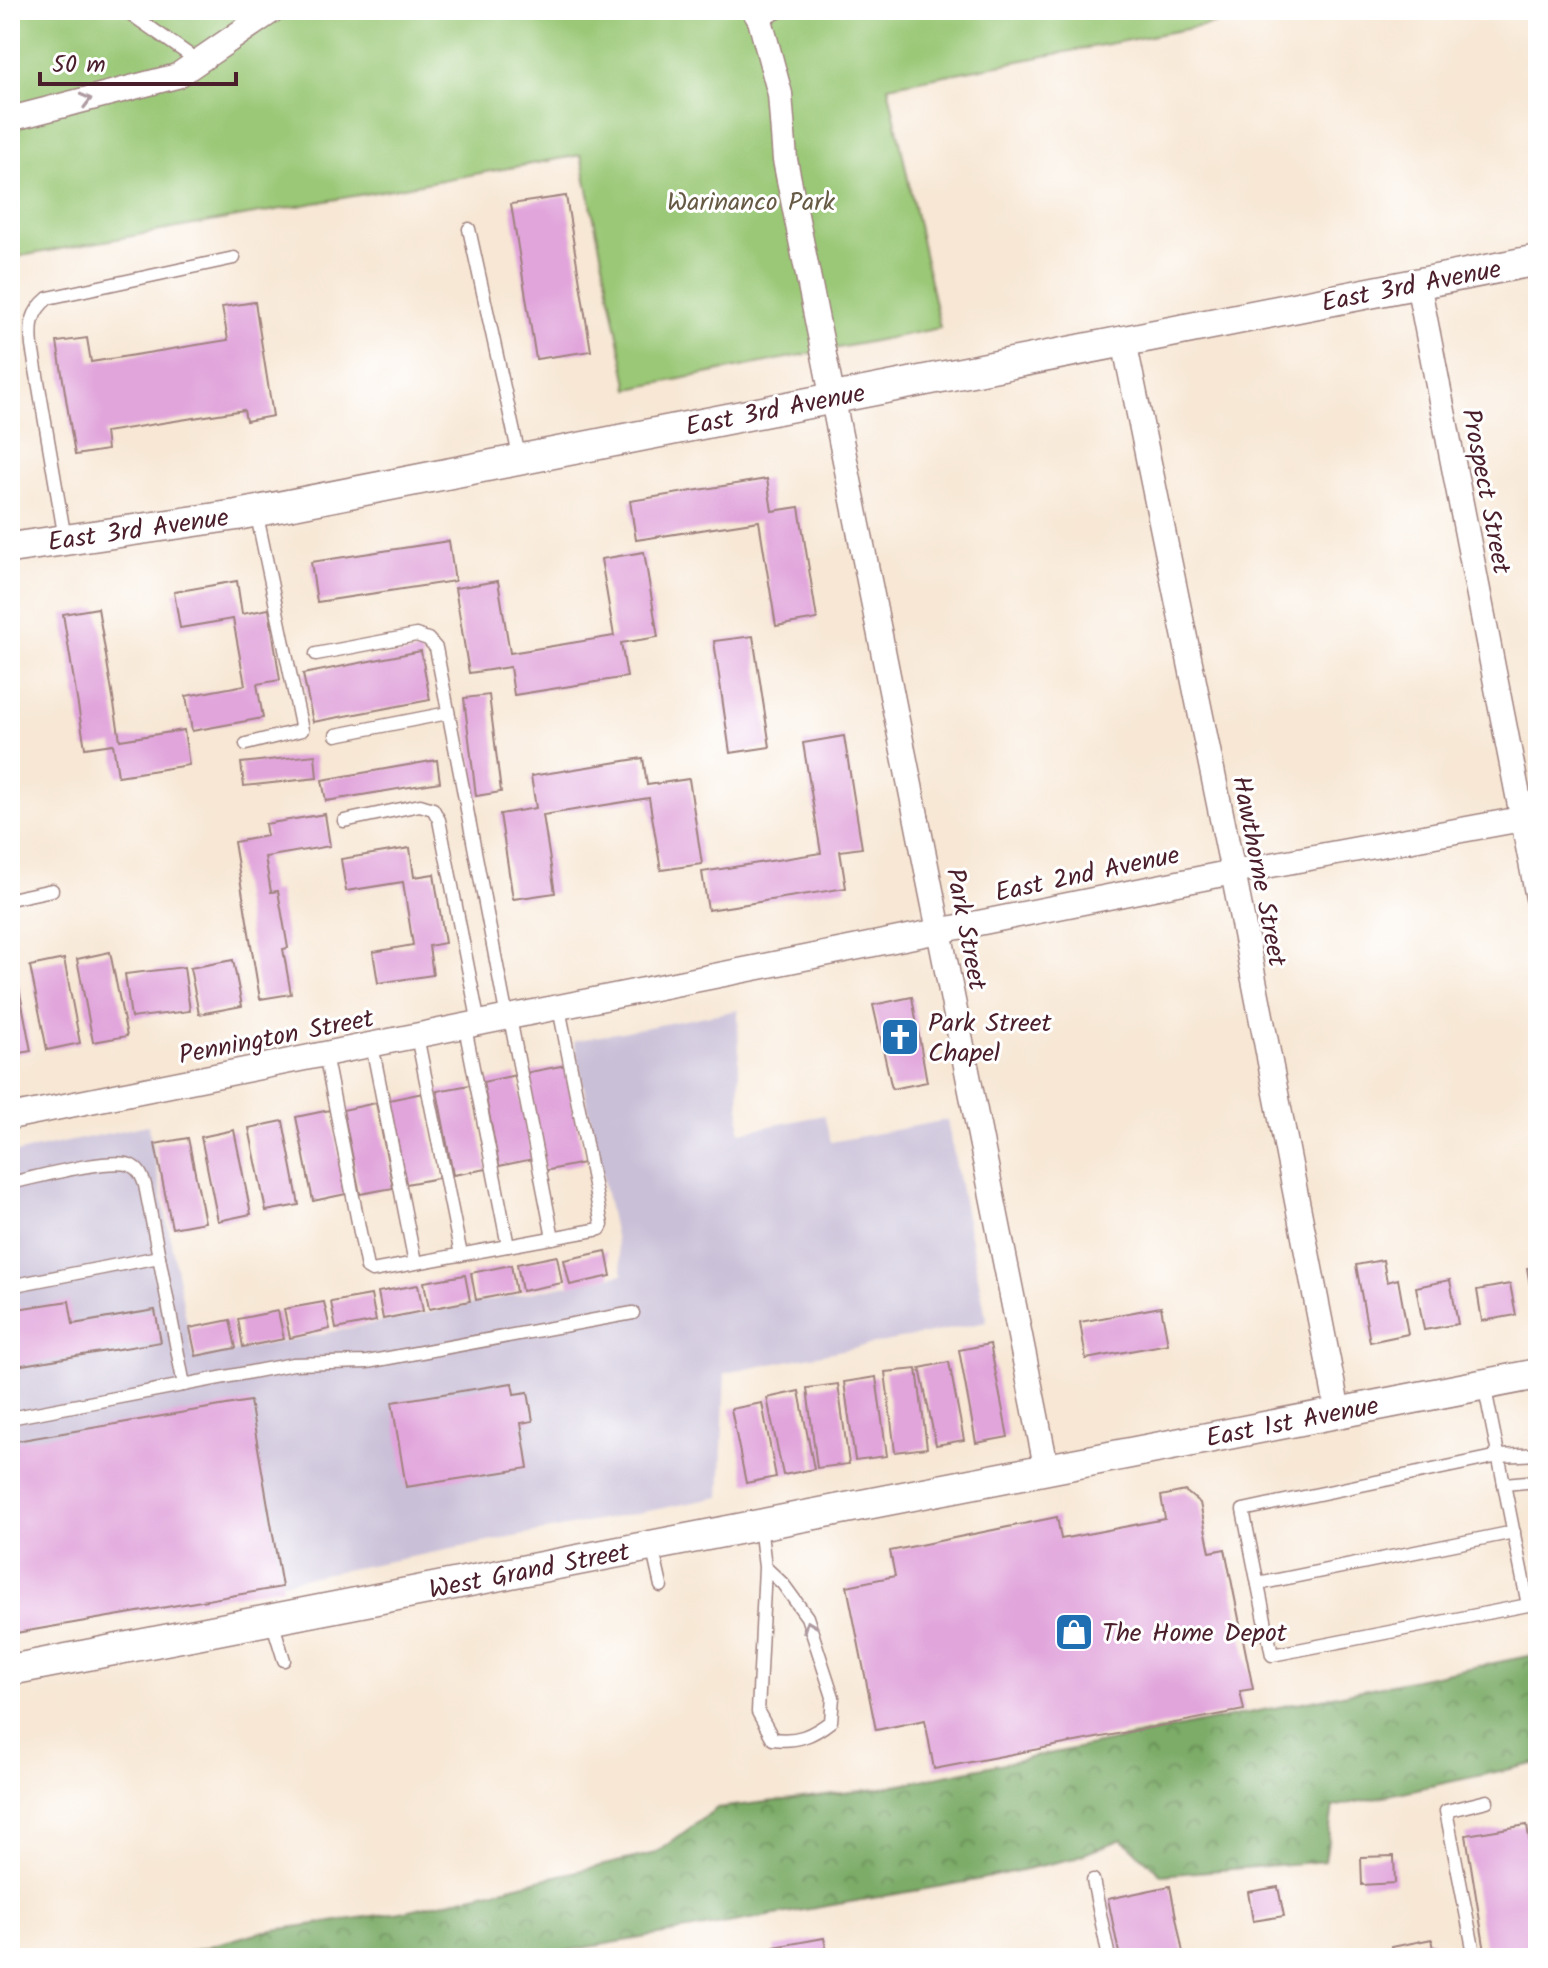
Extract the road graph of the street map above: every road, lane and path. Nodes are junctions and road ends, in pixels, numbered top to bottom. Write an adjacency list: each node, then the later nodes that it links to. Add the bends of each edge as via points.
1 (125, 10): 4 (lane)
2 (273, 10): 4 (street)
3 (766, 13): 11 (street, Park Street, via 785,160)
4 (198, 61): 5 (street, one-way to 4, via 177,76)
5 (10, 119)
6 (469, 229): 12 (lane)
7 (234, 258): 14 (lane, via 48,298 32,315 32,346)
8 (1538, 260): 9 (street, East 3rd Avenue)
9 (1418, 283): 10 (street, East 3rd Avenue); 20 (street, Prospect Street)
10 (1124, 341): 11 (street, East 3rd Avenue); 22 (street, Hawthorne Street)
11 (834, 398): 12 (street, East 3rd Avenue); 26 (street, Park Street)
12 (520, 460): 13 (street, East 3rd Avenue)
13 (256, 511): 14 (street, East 3rd Avenue); 19 (lane, via 302,730)
14 (65, 539): 15 (street, East 3rd Avenue)
15 (10, 548)
16 (316, 654): 17 (lane, via 416,635 428,639 436,648)
17 (448, 713): 18 (lane); 28 (lane)
18 (336, 735)
19 (246, 744)
20 (1530, 817): 22 (street, East 2nd Avenue); 24 (street, Prospect Street)
21 (344, 821): 29 (lane, via 420,805 433,809)
22 (1233, 872): 26 (street, East 2nd Avenue); 45 (street, Hawthorne Street)
23 (52, 890): 25 (lane)
24 (1538, 898)
25 (10, 899)
26 (939, 931): 27 (street, East 2nd Avenue); 49 (street, Park Street)
27 (556, 1008): 28 (street, Pennington Street); 35 (lane, via 602,1225)
28 (508, 1018): 29 (street, Pennington Street); 35 (lane)
29 (472, 1025): 30 (street, Pennington Street); 36 (lane)
30 (417, 1036): 31 (street, Pennington Street); 37 (lane)
31 (372, 1045): 32 (street, Pennington Street); 39 (lane)
32 (325, 1054): 33 (street, Pennington Street); 39 (lane, via 367,1268)
33 (10, 1117)
34 (10, 1183): 38 (lane, via 104,1164 133,1166 145,1185)
35 (553, 1238): 36 (lane)
36 (508, 1246): 37 (lane)
37 (461, 1255): 39 (lane)
38 (159, 1257): 40 (lane); 44 (lane)
39 (415, 1263)
40 (10, 1286)
41 (633, 1313): 44 (lane, via 367,1362 310,1362)
42 (1538, 1374): 43 (street, East 1st Avenue)
43 (1484, 1384): 45 (street, East 1st Avenue); 48 (lane)
44 (184, 1385): 46 (lane)
45 (1338, 1412): 49 (street, East 1st Avenue)
46 (10, 1418)
47 (1538, 1454): 48 (lane)
48 (1499, 1456): 51 (lane); 56 (lane, via 1243,1510)
49 (1047, 1471): 52 (street, West Grand Street)
50 (1538, 1481): 51 (lane)
51 (1504, 1484): 53 (lane)
52 (760, 1525): 54 (street, West Grand Street); 55 (lane)
53 (1514, 1532): 56 (lane); 56 (lane, via 1528,1605 1272,1655)
54 (652, 1546): 57 (lane); 58 (street, West Grand Street)
55 (765, 1567): 55 (lane, one-way to 55, via 758,1712 773,1739 813,1736 831,1721 833,1697 807,1617)
56 (1258, 1584)
57 (661, 1586)
58 (272, 1621): 59 (lane); 60 (street, West Grand Street)
59 (284, 1660)
60 (10, 1670)
61 (1487, 1801): 64 (lane, via 1446,1811)
62 (1093, 1880): 63 (lane)
63 (1109, 1958)
64 (1475, 1958)

